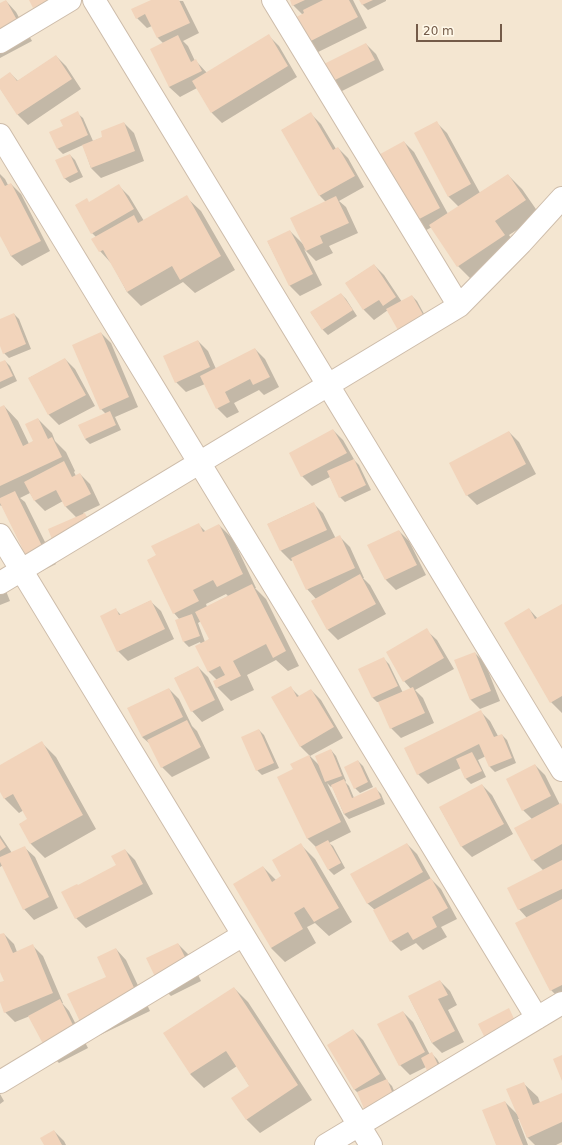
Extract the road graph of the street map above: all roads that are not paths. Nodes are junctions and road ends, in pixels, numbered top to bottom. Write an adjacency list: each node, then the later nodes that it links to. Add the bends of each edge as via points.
1 (70, 0): 4 (street)
2 (94, 0): 8 (street)
3 (273, 0): 7 (street)
4 (0, 42)
5 (0, 135): 9 (street)
6 (562, 198): 7 (street)
7 (459, 306): 8 (street)
8 (328, 385): 9 (street); 13 (street)
9 (200, 463): 11 (street); 16 (street)
10 (0, 535): 11 (street)
11 (22, 570): 12 (street); 14 (street)
12 (0, 583)
13 (562, 770)
14 (243, 935): 17 (street); 18 (street)
15 (562, 1003): 16 (street)
16 (537, 1018): 18 (street)
17 (2, 1078)
18 (359, 1125): 19 (street); 20 (street)
19 (326, 1145)
20 (371, 1145)

